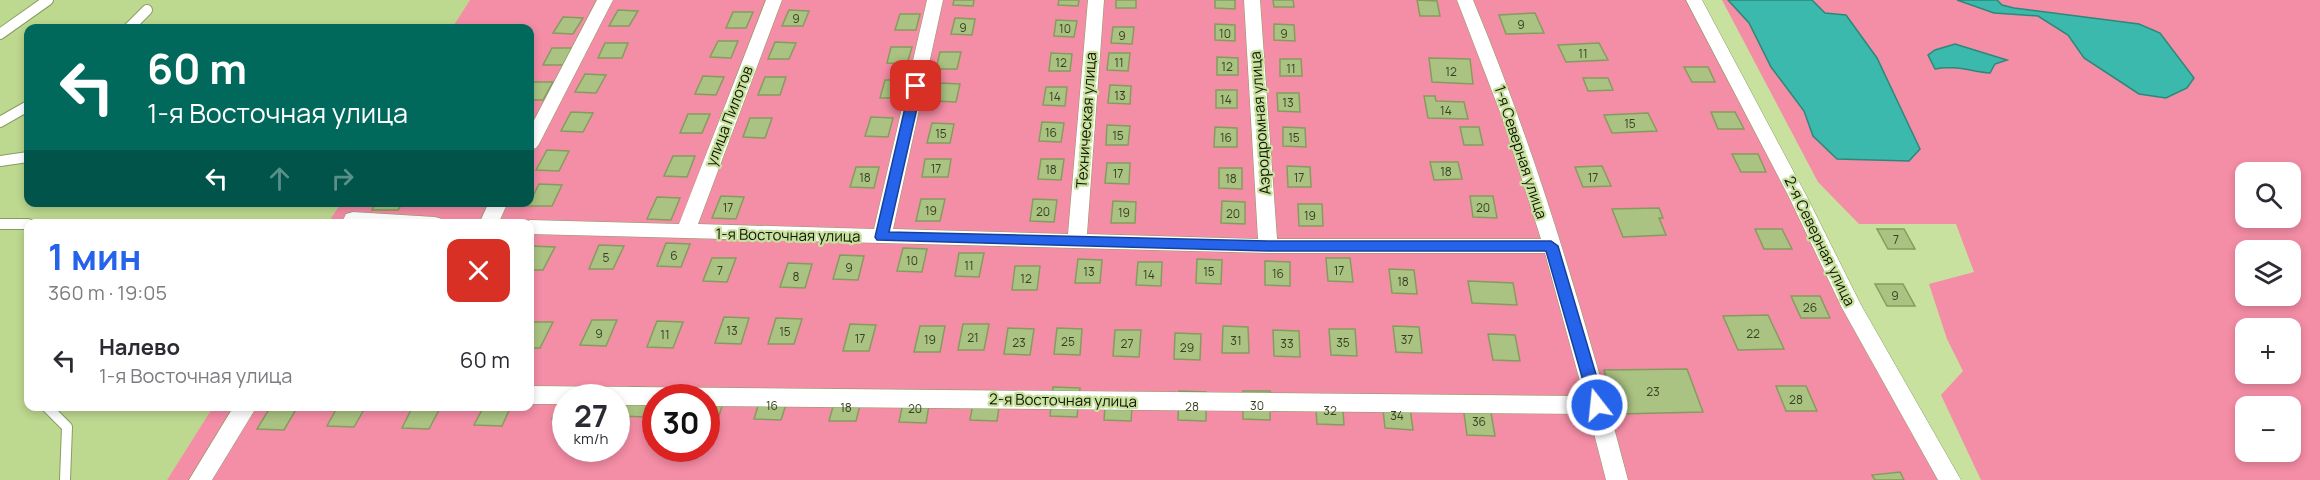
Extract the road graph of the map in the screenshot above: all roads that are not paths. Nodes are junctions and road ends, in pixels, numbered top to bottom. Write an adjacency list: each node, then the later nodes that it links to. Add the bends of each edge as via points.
1 (48, 0): 11 (lane)
2 (605, 0): 14 (street)
3 (774, 0): 20 (street, улица Пилотов)
4 (935, 0): 21 (street)
5 (1096, 0): 22 (street, Техническая улица)
6 (1252, 0): 23 (street, Аэродромная улица)
7 (1465, 0): 24 (street, 1-я Северная улица, via 1496,73)
8 (1694, 0): 32 (street, 2-я Северная улица, via 1852,308)
9 (147, 10): 10 (lane)
10 (133, 24)
11 (0, 34)
12 (24, 108): 13 (lane)
13 (0, 122)
14 (534, 136)
15 (24, 158): 16 (lane)
16 (0, 161)
17 (0, 224): 18 (lane)
18 (24, 224)
19 (534, 227): 20 (street, 1-я Восточная улица)
20 (685, 232): 21 (street, 1-я Восточная улица)
21 (882, 237): 22 (street, 1-я Восточная улица)
22 (1077, 240): 23 (street, 1-я Восточная улица)
23 (1268, 246): 24 (street, 1-я Восточная улица)
24 (1551, 246): 26 (street, 1-я Северная улица)
25 (534, 395): 26 (street, 2-я Восточная улица)
26 (1597, 405): 31 (street, 1-я Северная улица)
27 (51, 411): 29 (lane, via 67,427)
28 (243, 411): 30 (street)
29 (65, 480)
30 (200, 480)
31 (1617, 480)
32 (1950, 480)

